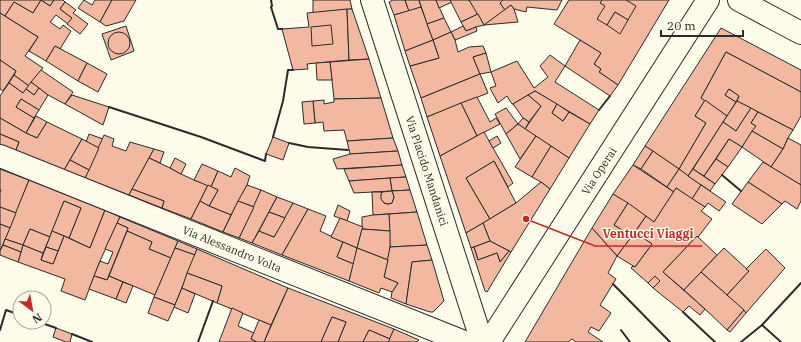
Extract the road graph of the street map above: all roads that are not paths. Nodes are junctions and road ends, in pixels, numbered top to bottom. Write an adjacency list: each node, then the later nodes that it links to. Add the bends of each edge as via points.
1 (708, 0): 8 (street, Via Operai)
2 (739, 0): 4 (street)
3 (376, 2): 7 (street, Via Placido Mandanici)
4 (801, 33)
5 (0, 156): 6 (street, Via Alessandro Volta)
6 (464, 342)
7 (482, 342)
8 (489, 342)

